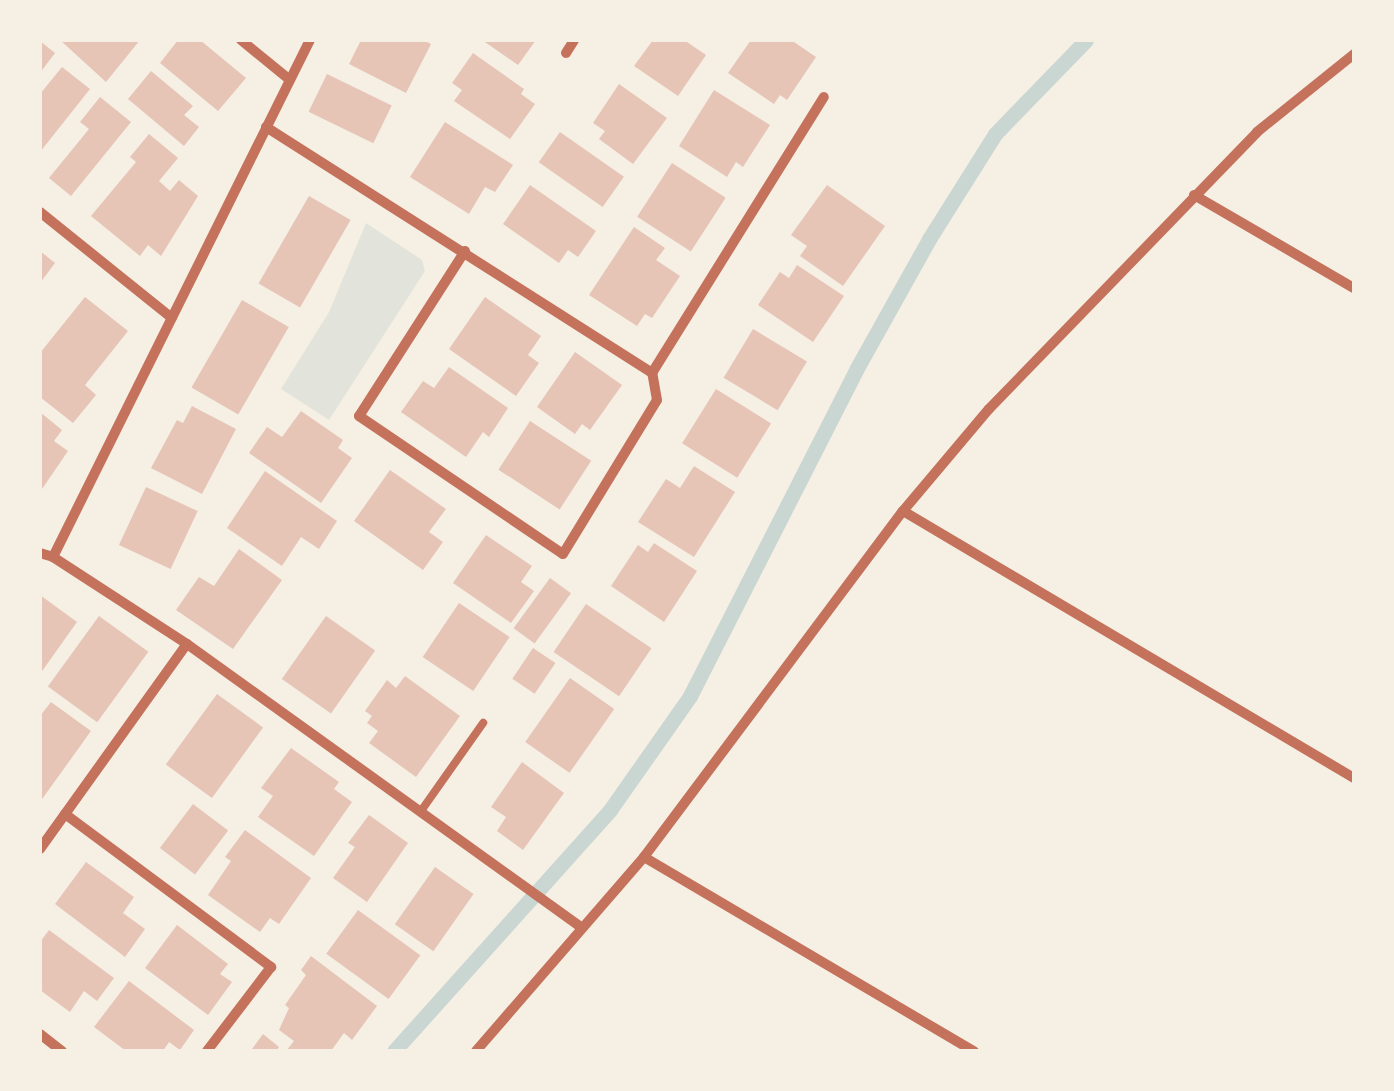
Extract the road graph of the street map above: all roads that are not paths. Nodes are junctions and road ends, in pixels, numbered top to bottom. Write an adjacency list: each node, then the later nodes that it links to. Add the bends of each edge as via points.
1 (241, 40): 6 (street)
2 (310, 40): 6 (street)
3 (574, 40): 4 (street)
4 (566, 53)
5 (1354, 54): 9 (street, via 1258,132)
6 (290, 80): 8 (street)
7 (824, 97): 14 (street)
8 (266, 127): 11 (street); 13 (street)
9 (1194, 196): 12 (street); 15 (street, via 988,409)
10 (40, 212): 13 (street)
11 (465, 251): 14 (street); 14 (street, via 359,416 563,554 657,400)
12 (1354, 288)
13 (172, 318): 17 (street)
14 (652, 373)
15 (904, 512): 21 (street); 25 (street)
16 (40, 553): 17 (street)
17 (53, 557): 18 (lane); 19 (street)
18 (40, 564)
19 (187, 644): 22 (street); 23 (street)
20 (483, 722): 22 (lane)
21 (1354, 778)
22 (421, 811): 26 (street)
23 (65, 814): 24 (street); 29 (street, via 271,968)
24 (40, 849)
25 (644, 857): 26 (street); 31 (street)
26 (582, 928): 30 (street)
27 (40, 1034): 28 (street)
28 (62, 1051)
29 (207, 1051)
30 (476, 1051)
31 (974, 1051)

